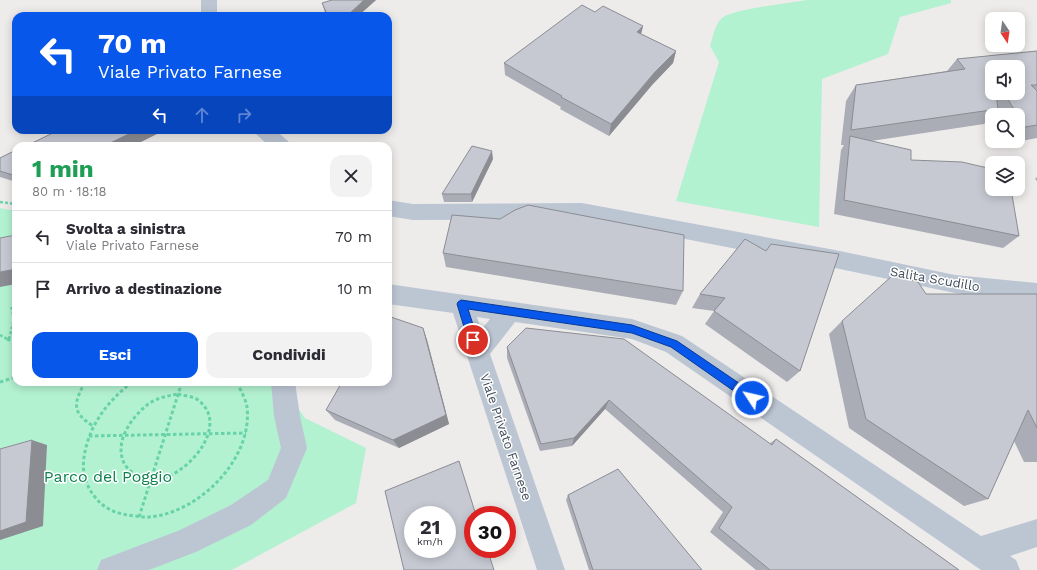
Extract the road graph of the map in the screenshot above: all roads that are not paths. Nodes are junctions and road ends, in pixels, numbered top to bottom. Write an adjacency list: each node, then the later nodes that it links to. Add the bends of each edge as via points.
1 (208, 0): 2 (street)
2 (210, 12)
3 (268, 134): 4 (street)
4 (276, 142)
5 (392, 209): 6 (street, Salita Scudillo, via 413,212 582,211 955,284)
6 (1037, 293)
7 (392, 295): 8 (street)
8 (461, 304): 9 (street); 10 (street, Viale Privato Farnese)
9 (510, 312): 10 (street); 13 (street, via 632,329 674,344)
10 (477, 352): 15 (street, Viale Privato Farnese)
11 (283, 386): 14 (street, via 294,448 277,488 241,515 186,542)
12 (1037, 533): 13 (street)
13 (979, 551): 16 (street)
14 (111, 570)
15 (551, 570)
16 (1006, 570)

